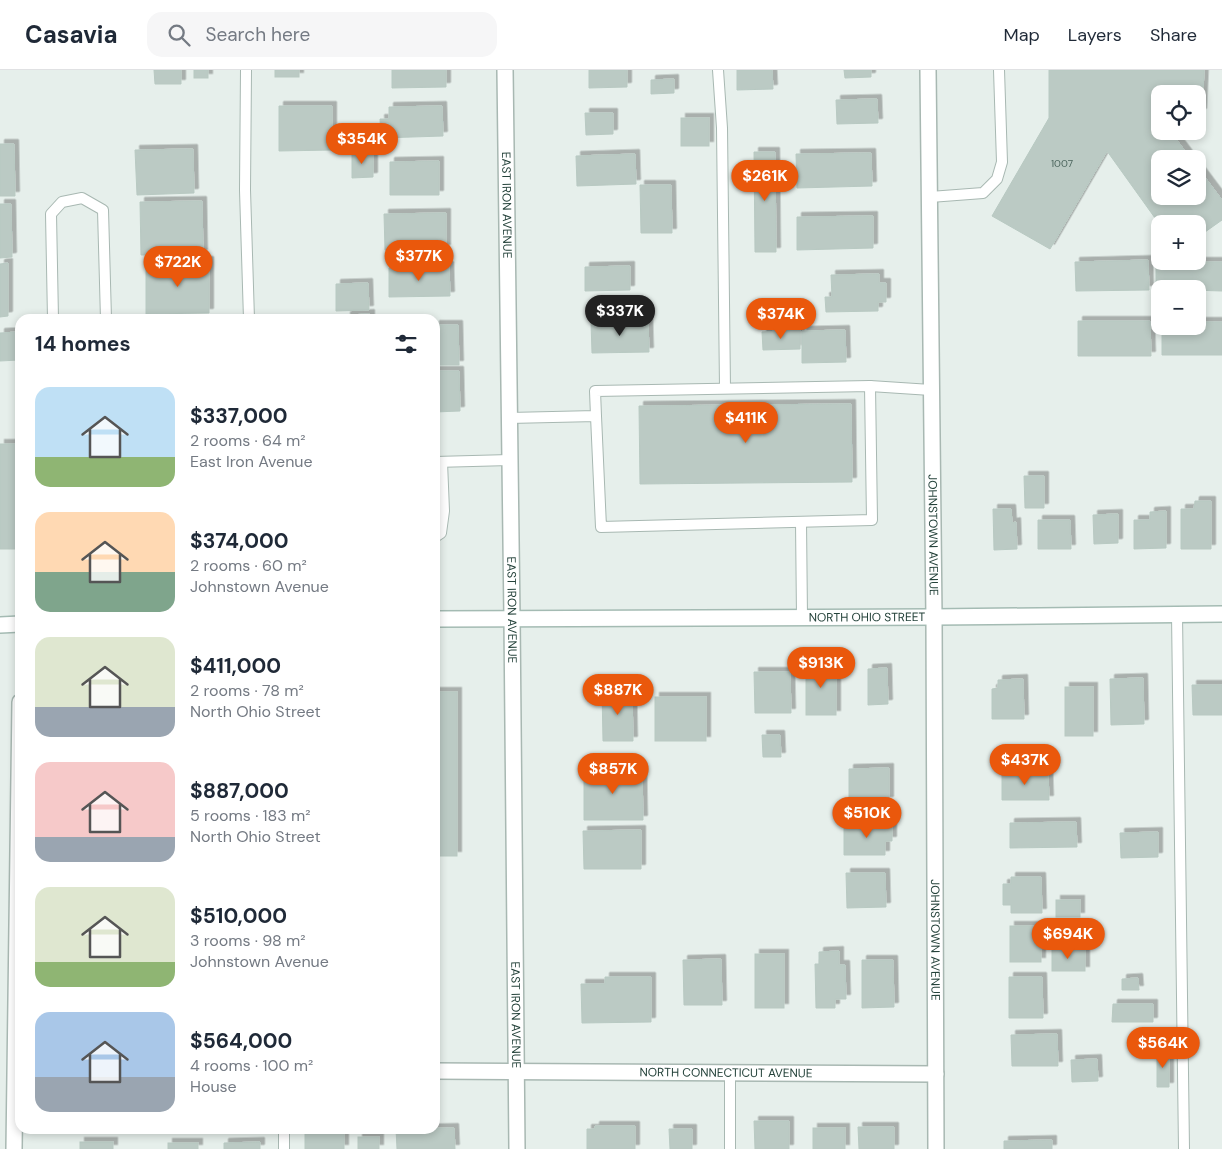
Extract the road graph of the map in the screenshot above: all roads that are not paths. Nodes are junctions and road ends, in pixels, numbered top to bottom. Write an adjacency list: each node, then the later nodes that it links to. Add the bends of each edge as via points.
1 (246, 70): 9 (lane, via 245,190)
2 (505, 70): 14 (street, EAST IRON AVENUE)
3 (718, 70): 11 (lane, via 722,128)
4 (928, 70): 6 (street, JOHNSTOWN AVENUE)
5 (999, 70): 6 (lane, via 1002,162 997,179 983,194)
6 (930, 197): 12 (street, JOHNSTOWN AVENUE)
7 (53, 314): 8 (lane, via 51,214 62,202 82,198 103,210)
8 (106, 314)
9 (250, 314)
10 (870, 386): 11 (lane); 12 (lane); 19 (lane, via 872,520)
11 (725, 388): 13 (lane, via 595,391)
12 (932, 390): 22 (street, JOHNSTOWN AVENUE)
13 (596, 416): 14 (lane); 19 (lane, via 601,527)
14 (509, 418): 15 (street, EAST IRON AVENUE)
15 (510, 460): 16 (lane); 23 (street, EAST IRON AVENUE)
16 (440, 462)
17 (440, 472): 18 (lane, via 444,511)
18 (440, 522)
19 (801, 522): 24 (lane)
20 (1177, 614): 21 (street, NORTH OHIO STREET); 22 (street, NORTH OHIO STREET); 40 (lane)
21 (1222, 614)
22 (934, 617): 24 (street, NORTH OHIO STREET); 33 (street, JOHNSTOWN AVENUE)
23 (512, 618): 24 (street, NORTH OHIO STREET); 25 (street, NORTH OHIO STREET); 29 (street, EAST IRON AVENUE)
24 (802, 618)
25 (440, 619)
26 (0, 624): 27 (street)
27 (15, 624)
28 (15, 977): 32 (street)
29 (516, 1070): 30 (street, NORTH CONNECTICUT AVENUE); 31 (street, NORTH CONNECTICUT AVENUE); 37 (street, EAST IRON AVENUE)
30 (440, 1071)
31 (730, 1072): 33 (street, NORTH CONNECTICUT AVENUE); 38 (lane)
32 (12, 1074): 35 (street)
33 (936, 1074): 39 (street, JOHNSTOWN AVENUE)
34 (284, 1134): 36 (lane)
35 (14, 1149)
36 (284, 1149)
37 (516, 1149)
38 (730, 1149)
39 (936, 1149)
40 (1184, 1149)

